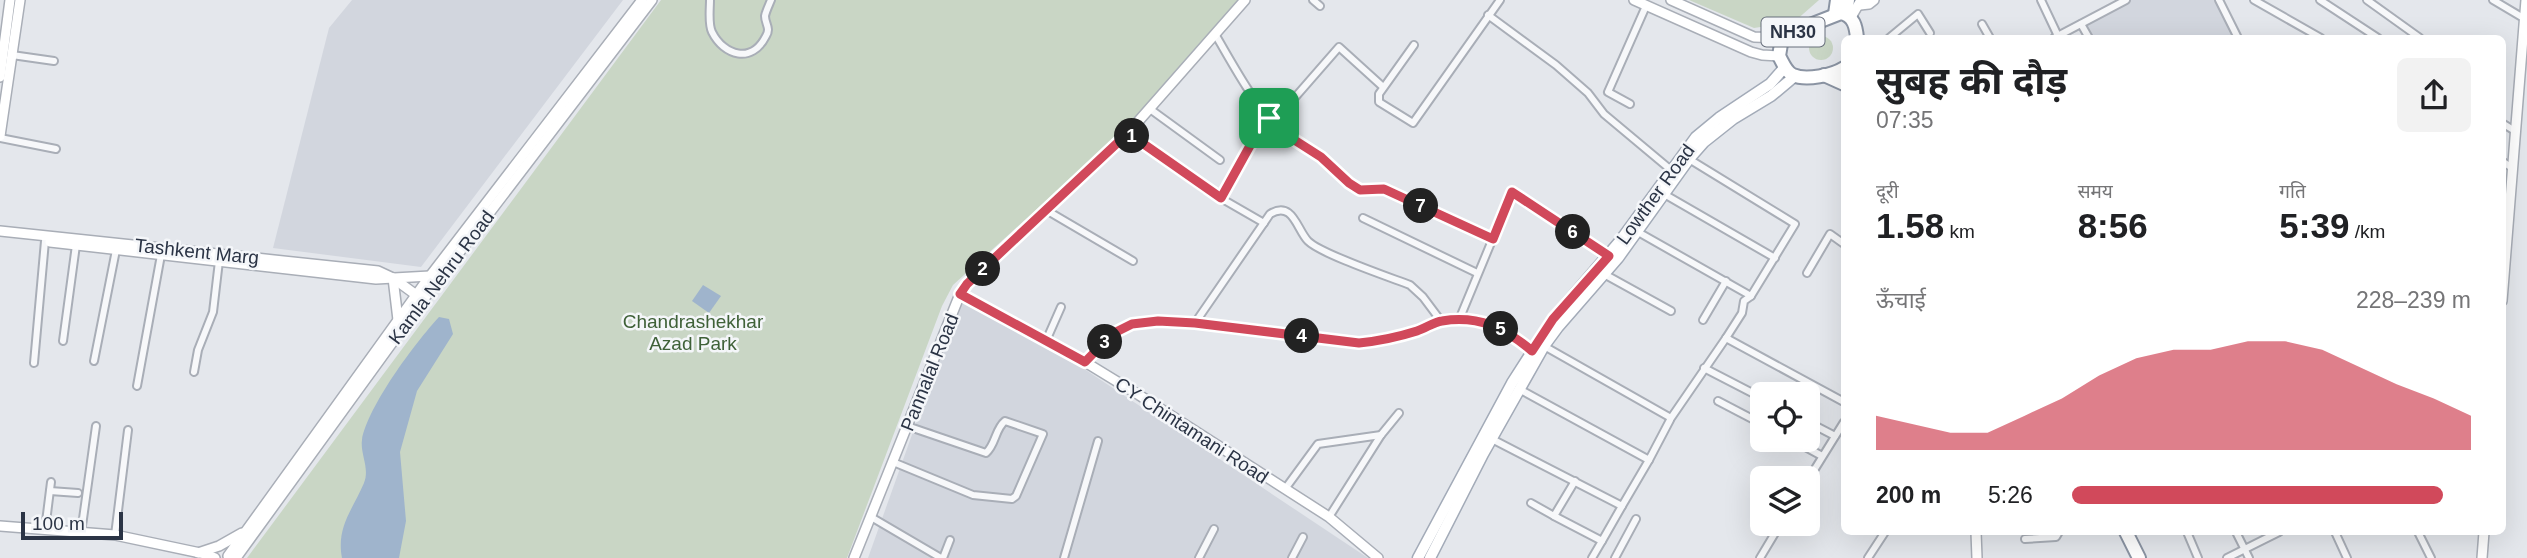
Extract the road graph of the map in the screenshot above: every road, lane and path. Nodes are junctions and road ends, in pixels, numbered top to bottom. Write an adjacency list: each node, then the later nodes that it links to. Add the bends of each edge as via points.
1 (10, 0): 49 (street)
2 (20, 0): 44 (street)
3 (642, 0): 88 (street, Kamla Nehru Road)
4 (652, 0): 93 (street, Kamla Nehru Road)
5 (710, 0): 6 (street, via 710,30 727,52 737,55 749,52 768,35 765,15)
6 (771, 0)
7 (1245, 0): 31 (street, Pannalal Road)
8 (1313, 0): 23 (street)
9 (1500, 0): 25 (street)
10 (1634, 0): 24 (street)
11 (1671, 0): 42 (street, via 1754,37)
12 (1837, 0): 26 (highway)
13 (1874, 0): 22 (street)
14 (2041, 0): 35 (street)
15 (2126, 0): 29 (street)
16 (2219, 0): 38 (street)
17 (2254, 0): 39 (street)
18 (2320, 0): 40 (street)
19 (2367, 0): 41 (street)
20 (2493, 0): 27 (street)
21 (2526, 0): 27 (street)
22 (1856, 2): 26 (highway, NH30)
23 (1320, 6)
24 (1646, 6): 46 (street); 52 (street, via 1608,92)
25 (1488, 16): 51 (street, via 1413,123 1379,102); 64 (street, via 1556,65 1604,114)
26 (1844, 16): 32 (highway, NH30, via 1855,23); 42 (highway, NH30)
27 (2525, 19): 56 (street)
28 (1982, 24): 34 (street)
29 (2081, 24): 36 (street); 37 (street)
30 (1930, 33): 33 (street, via 1918,14)
31 (1215, 34): 53 (street, Pannalal Road); 54 (street)
32 (1857, 35)
33 (1893, 35)
34 (1988, 35)
35 (2055, 35)
36 (2060, 35)
37 (2087, 35)
38 (2236, 35)
39 (2316, 35)
40 (2373, 35)
41 (2416, 35)
42 (1782, 38): 46 (highway, NH30)
43 (1415, 45): 51 (street)
44 (12, 55): 45 (street); 58 (street)
45 (54, 61)
46 (1786, 66): 48 (highway, NH30); 60 (main road, Lowther Road, via 1771,96 1714,133); 64 (main road, Lowther Road, via 1770,84 1706,127)
47 (1841, 69): 48 (highway, NH30)
48 (1824, 75): 50 (highway)
49 (0, 77)
50 (1841, 83)
51 (1382, 86): 54 (street, via 1339,47 1291,102)
52 (1630, 104)
53 (1150, 109): 57 (street, Pannalal Road); 61 (street)
54 (1269, 118): 67 (street); 75 (street, via 1360,190 1384,189)
55 (2506, 125): 56 (street)
56 (2515, 131): 63 (street)
57 (1128, 133): 67 (street); 68 (street, Pannalal Road)
58 (0, 137): 59 (street)
59 (56, 149)
60 (1689, 159): 66 (main road, Lowther Road); 82 (street, via 1795,224)
61 (1220, 160)
62 (2506, 164): 63 (street)
63 (2512, 168): 65 (street)
64 (1671, 170): 81 (main road, Lowther Road)
65 (2507, 188): 69 (street)
66 (1664, 194): 73 (main road, Lowther Road); 82 (street)
67 (1221, 198): 71 (street)
68 (1046, 210): 84 (street); 91 (street, Pannalal Road)
69 (2506, 213)
70 (1363, 218): 85 (street)
71 (1264, 223): 99 (street, via 1270,214 1283,210 1296,218 1309,242 1410,285); 100 (street)
72 (0, 231): 89 (street, Tashkent Marg, via 379,271)
73 (1638, 232): 87 (main road, Lowther Road); 90 (street)
74 (0, 236): 76 (street, Tashkent Marg)
75 (1493, 239): 81 (street, via 1512,192); 85 (street)
76 (45, 241): 78 (street, Tashkent Marg); 108 (street)
77 (1841, 241): 86 (street, via 1828,236)
78 (76, 245): 79 (street, Tashkent Marg); 102 (street)
79 (116, 250): 80 (street, Tashkent Marg); 106 (street)
80 (161, 255): 83 (street, Tashkent Marg); 111 (street)
81 (1609, 256): 105 (main road, Lowther Road, via 1553,319)
82 (1775, 258): 92 (street)
83 (219, 261): 89 (street, Tashkent Marg); 110 (street, via 213,312)
84 (1133, 261)
85 (1477, 273): 97 (street)
86 (1807, 273)
87 (1604, 274): 95 (street); 104 (main road, Lowther Road)
88 (430, 276): 89 (street); 93 (street, Kamla Nehru Road)
89 (393, 278): 93 (street, Tashkent Marg); 96 (street)
90 (1726, 281): 92 (street); 98 (street)
91 (960, 294): 103 (street, CY Chintamani Road); 120 (street, Pannalal Road)
92 (1751, 296): 101 (street)
93 (420, 298): 96 (street, Kamla Nehru Road); 169 (street, Kamla Nehru Road)
94 (1061, 307): 103 (street)
95 (1671, 311)
96 (398, 320): 147 (street, Kamla Nehru Road)
97 (1459, 320): 99 (street); 105 (street, via 1509,332)
98 (1703, 320)
99 (1441, 321): 100 (street, via 1383,341 1359,343)
100 (1195, 323): 107 (street, via 1132,324 1112,334)
101 (1727, 338): 109 (street); 114 (street)
102 (63, 341)
103 (1046, 341): 107 (street, CY Chintamani Road)
104 (1544, 346): 109 (street, via 1671,418); 112 (main road, Lowther Road)
105 (1532, 351): 126 (main road, Lowther Road)
106 (94, 361)
107 (1085, 362): 135 (street, CY Chintamani Road)
108 (34, 363)
109 (1704, 368): 113 (street)
110 (194, 372)
111 (137, 386)
112 (1519, 389): 126 (main road, Lowther Road); 130 (street)
113 (1750, 392)
114 (1841, 400)
115 (1718, 401): 117 (street)
116 (1399, 413): 124 (street)
117 (1750, 418)
118 (1670, 420): 130 (street)
119 (96, 426): 148 (street)
120 (907, 426): 131 (street, Pannalal Road); 131 (street, via 986,453 1005,421 1043,434 1012,499 973,495)
121 (1841, 427): 125 (street)
122 (1820, 428): 125 (street)
123 (128, 430): 149 (street)
124 (1381, 435): 135 (street, via 1318,444); 142 (street)
125 (1835, 436): 129 (street)
126 (1487, 437): 133 (street); 176 (main road, Lowther Road); 177 (main road, Lowther Road)
127 (1098, 441): 172 (street)
128 (1815, 452): 129 (street)
129 (1822, 456): 132 (street)
130 (1649, 460): 139 (street)
131 (893, 462): 141 (street, Pannalal Road)
132 (1816, 466)
133 (1575, 481): 139 (street); 140 (street)
134 (51, 482): 136 (street)
135 (1284, 489): 142 (street, CY Chintamani Road)
136 (50, 491): 137 (street); 146 (street)
137 (78, 493)
138 (1531, 503): 140 (street)
139 (1622, 506): 165 (street)
140 (1554, 516): 165 (street)
141 (870, 517): 170 (street, Pannalal Road); 171 (street)
142 (1329, 517): 175 (street, CY Chintamani Road)
143 (1636, 519): 179 (street)
144 (0, 526): 146 (street)
145 (1214, 529): 173 (street)
146 (45, 530): 148 (street)
147 (247, 531): 167 (street); 169 (street, Kamla Nehru Road)
148 (81, 533): 149 (street)
149 (115, 535): 167 (street)
150 (1883, 535): 181 (street)
151 (1976, 535): 182 (street)
152 (2057, 535): 163 (street)
153 (2120, 535): 183 (highway)
154 (2128, 535): 184 (highway)
155 (2188, 535): 185 (street)
156 (2238, 535): 166 (street)
157 (2273, 535): 166 (street)
158 (2336, 535): 188 (street)
159 (2420, 535): 189 (street)
160 (2484, 535): 190 (street)
161 (1773, 536): 180 (street)
162 (1303, 537): 174 (street)
163 (2025, 539)
164 (950, 540): 171 (street)
165 (1602, 541): 178 (street)
166 (2245, 549): 186 (street); 187 (street)
167 (198, 556): 168 (street)
168 (215, 558)
169 (229, 558)
170 (854, 558)
171 (942, 558)
172 (1064, 558)
173 (1199, 558)
174 (1292, 558)
175 (1378, 558)
176 (1418, 558)
177 (1430, 558)
178 (1592, 558)
179 (1615, 558)
180 (1760, 558)
181 (1868, 558)
182 (1977, 558)
183 (2131, 558)
184 (2139, 558)
185 (2198, 558)
186 (2227, 558)
187 (2249, 558)
188 (2347, 558)
189 (2431, 558)
190 (2482, 558)

